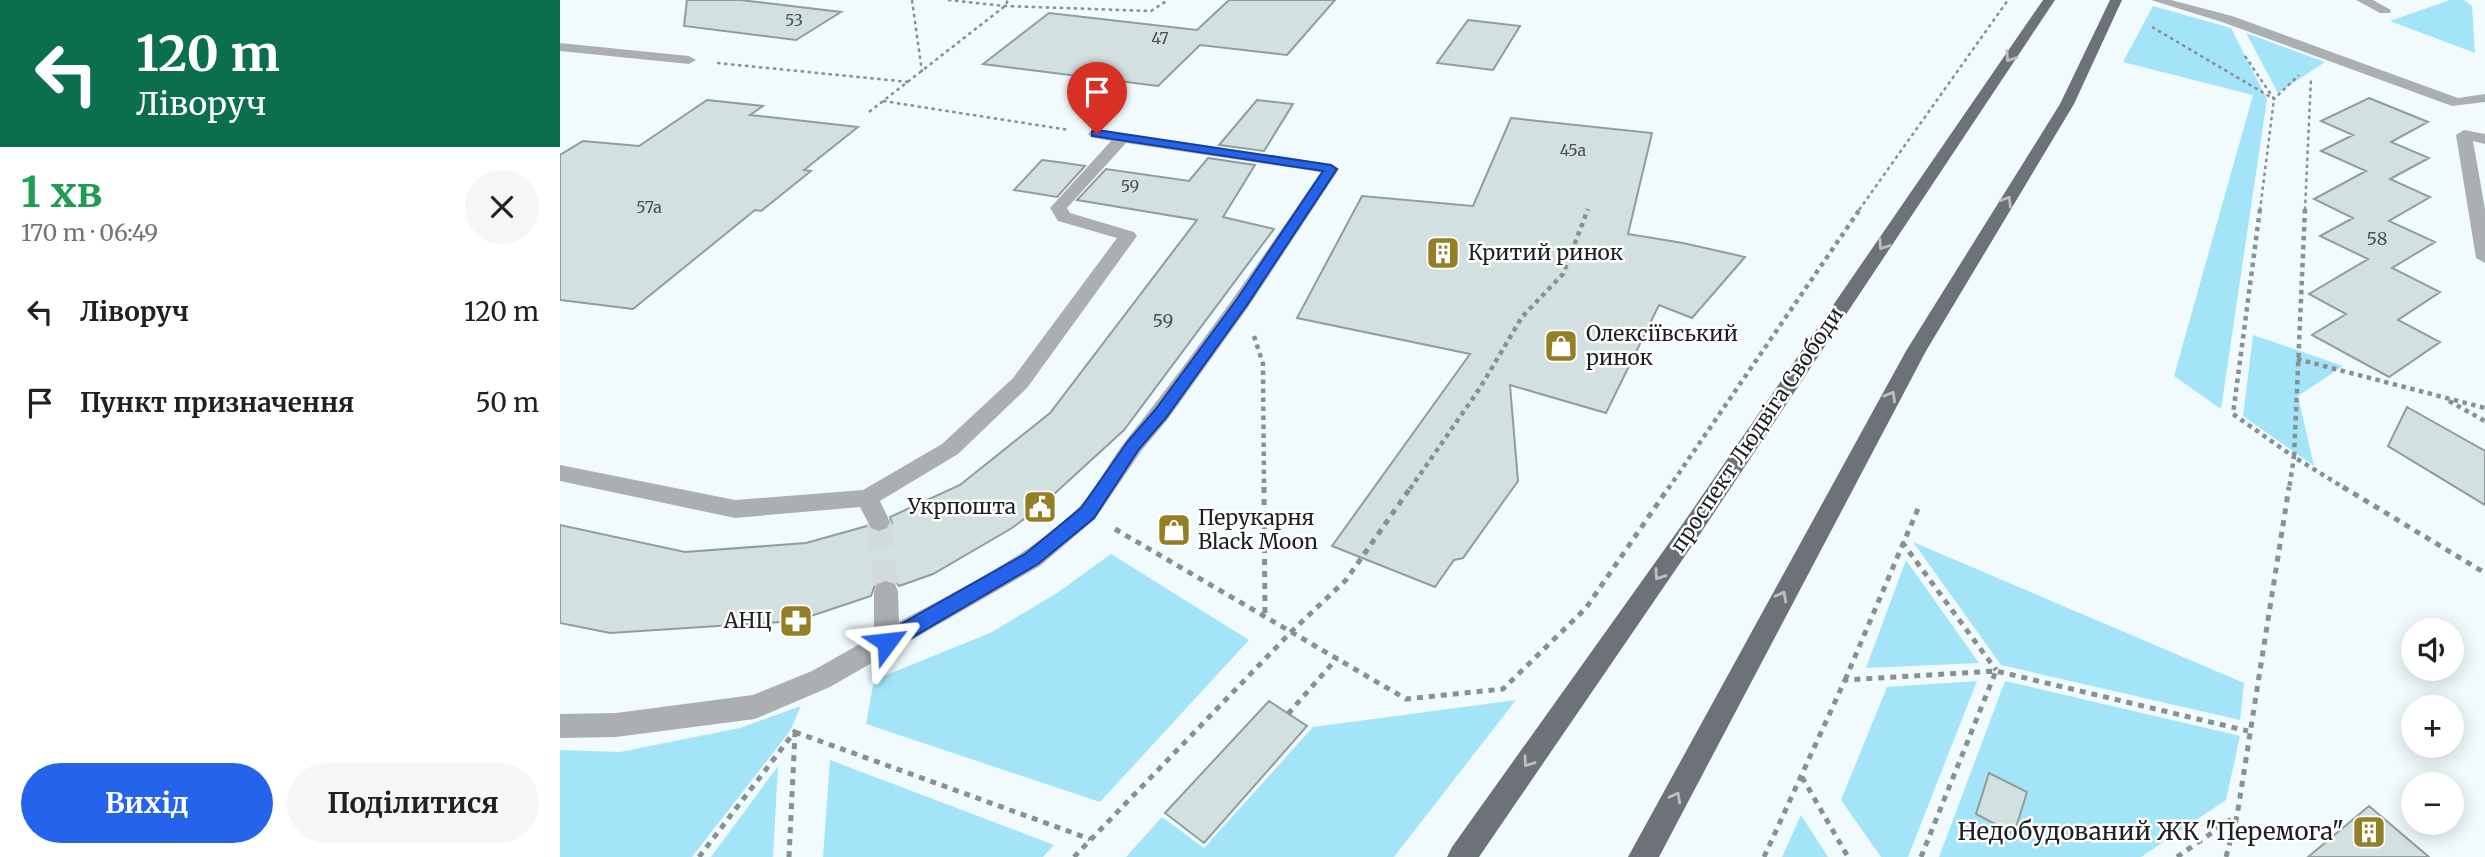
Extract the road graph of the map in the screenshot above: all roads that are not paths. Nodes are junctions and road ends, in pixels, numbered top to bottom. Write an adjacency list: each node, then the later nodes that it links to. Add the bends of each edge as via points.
1 (2049, 0): 20 (main road, проспект Людвіга Свободи, one-way to 20, via 1692,528)
2 (2116, 0): 21 (main road, one-way to 2, via 1916,351 2067,104)
3 (2157, 0): 9 (lane, via 2227,19)
4 (2362, 0): 5 (lane)
5 (2385, 10)
6 (560, 47): 7 (lane)
7 (689, 60)
8 (2485, 98): 9 (lane)
9 (2461, 119): 12 (lane); 13 (lane)
10 (1097, 134): 11 (lane)
11 (1122, 138): 15 (lane, via 1058,208 1064,217 1128,236 1020,383 950,449); 18 (lane, via 1331,169 1242,302 1087,513 1032,559)
12 (2485, 139)
13 (2485, 258)
14 (560, 474): 15 (lane, via 735,509)
15 (867, 498): 16 (lane)
16 (879, 522)
17 (887, 591): 18 (lane)
18 (887, 642): 19 (lane, via 821,679 755,707 616,725)
19 (560, 726)
20 (1462, 857)
21 (1643, 857)

